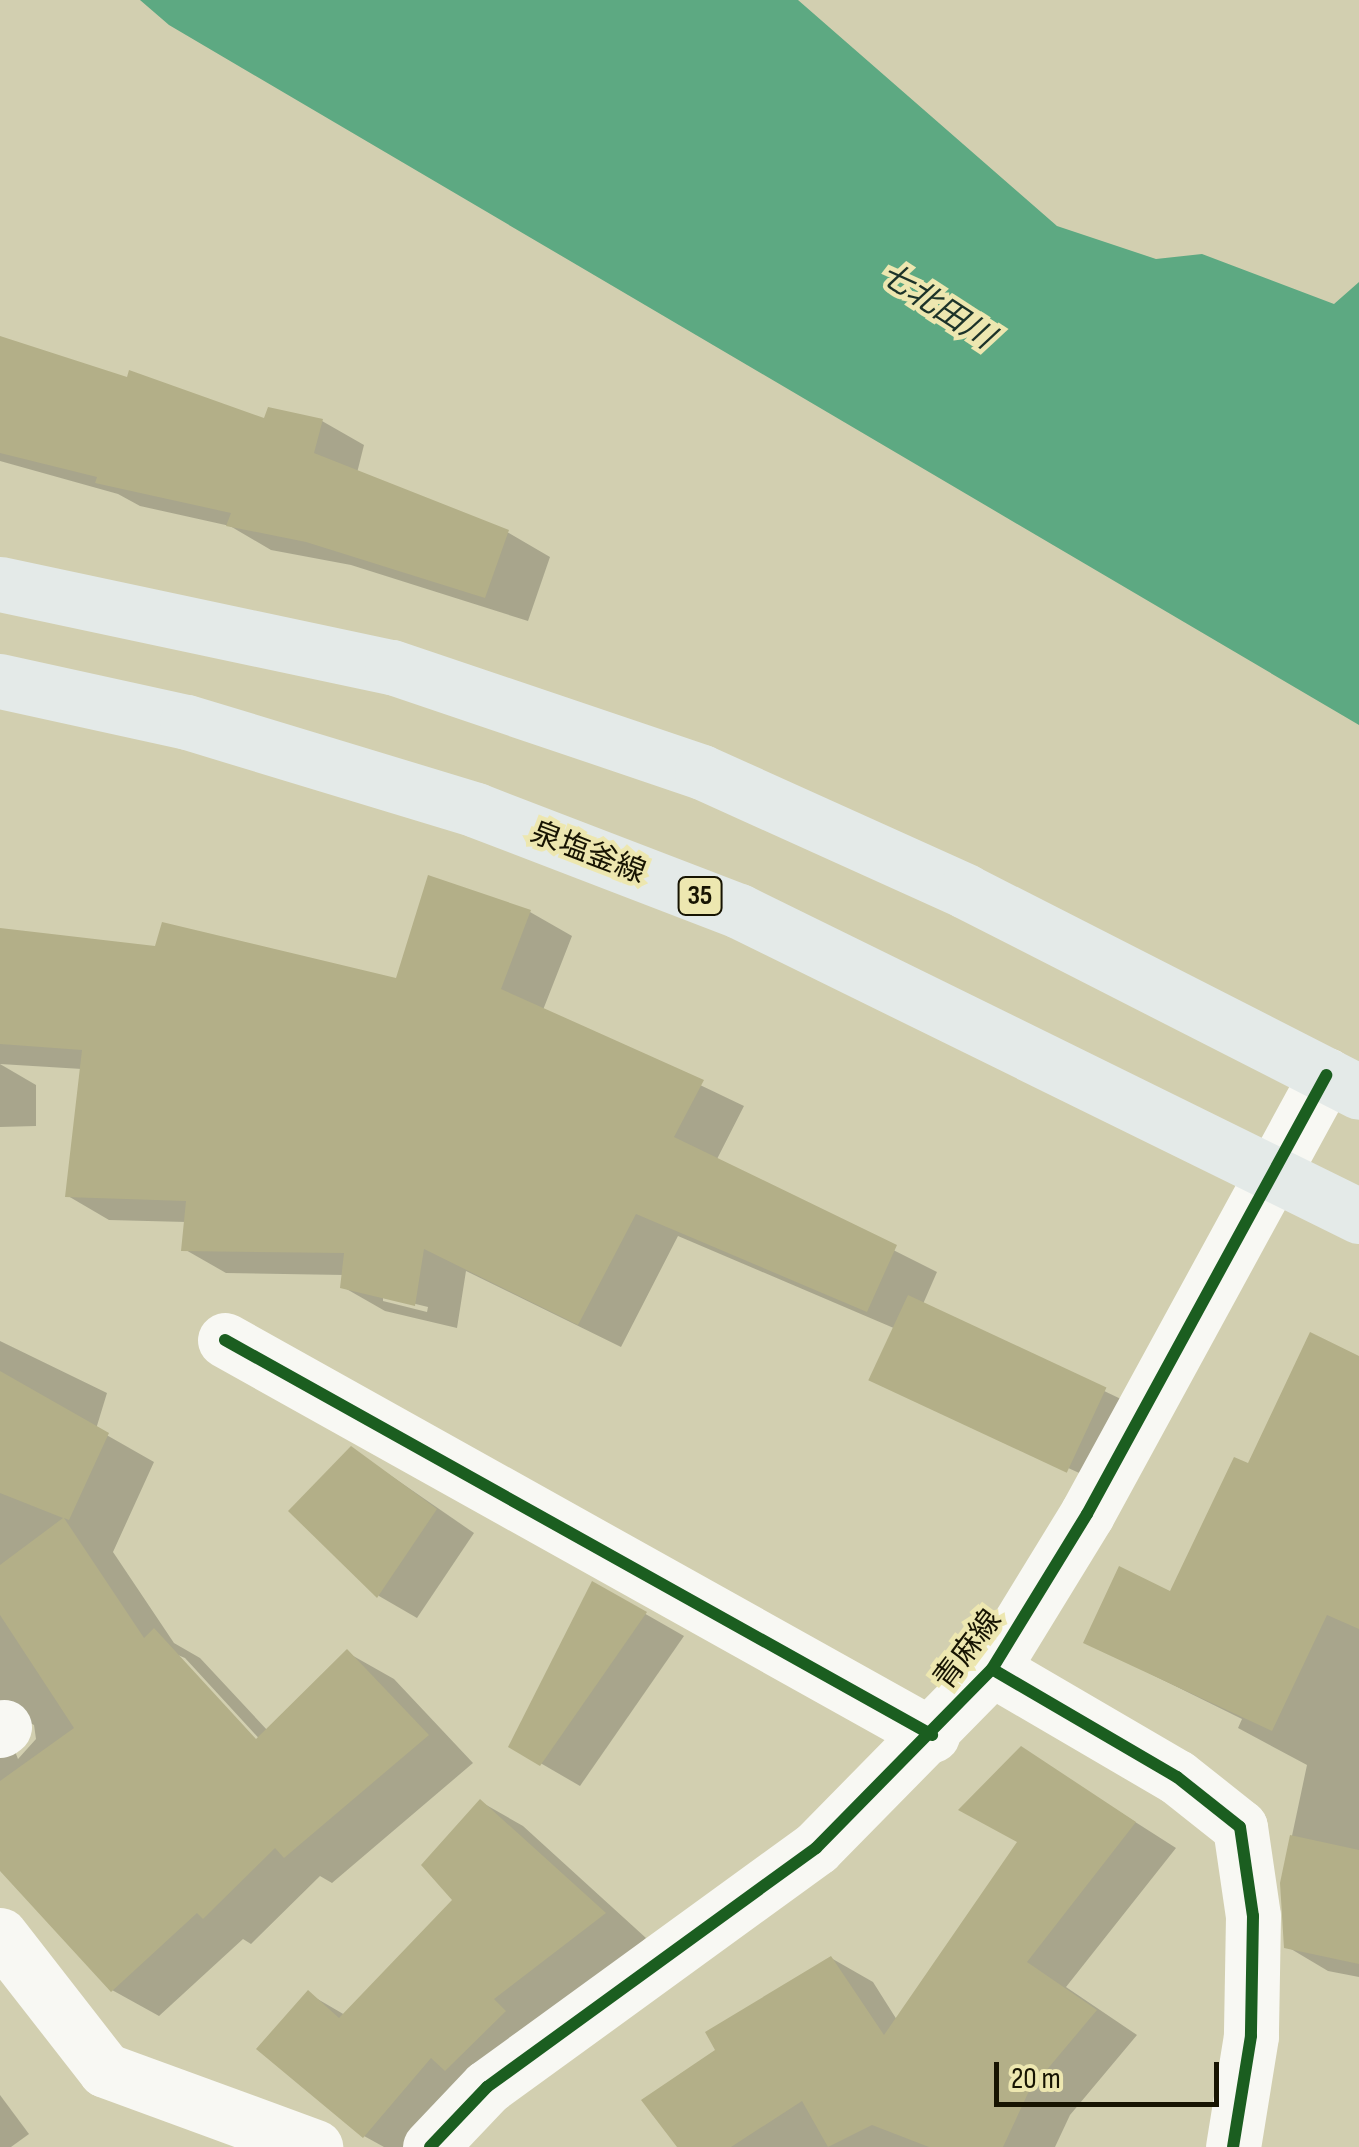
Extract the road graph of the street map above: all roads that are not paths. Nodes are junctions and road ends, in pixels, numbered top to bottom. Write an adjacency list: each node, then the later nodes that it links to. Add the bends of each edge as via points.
1 (0, 584): 3 (main road, via 392,667 702,772 965,891)
2 (0, 681): 4 (main road, 泉塩釜線 / 35, via 188,722 476,810 740,911)
3 (1343, 1084): 4 (street, 青麻線)
4 (1275, 1175): 5 (main road, 泉塩釜線 / 35); 7 (street, 青麻線, via 1087,1514)
5 (1359, 1216)
6 (226, 1340): 8 (street)
7 (992, 1669): 8 (street, 青麻線); 12 (street, via 1177,1778 1240,1827 1254,1916 1252,2016)
8 (932, 1735): 11 (street, 青麻線, via 816,1848 487,2086)
9 (0, 1935): 10 (street, via 104,2070)
10 (315, 2147)
11 (430, 2147)
12 (1233, 2147)

